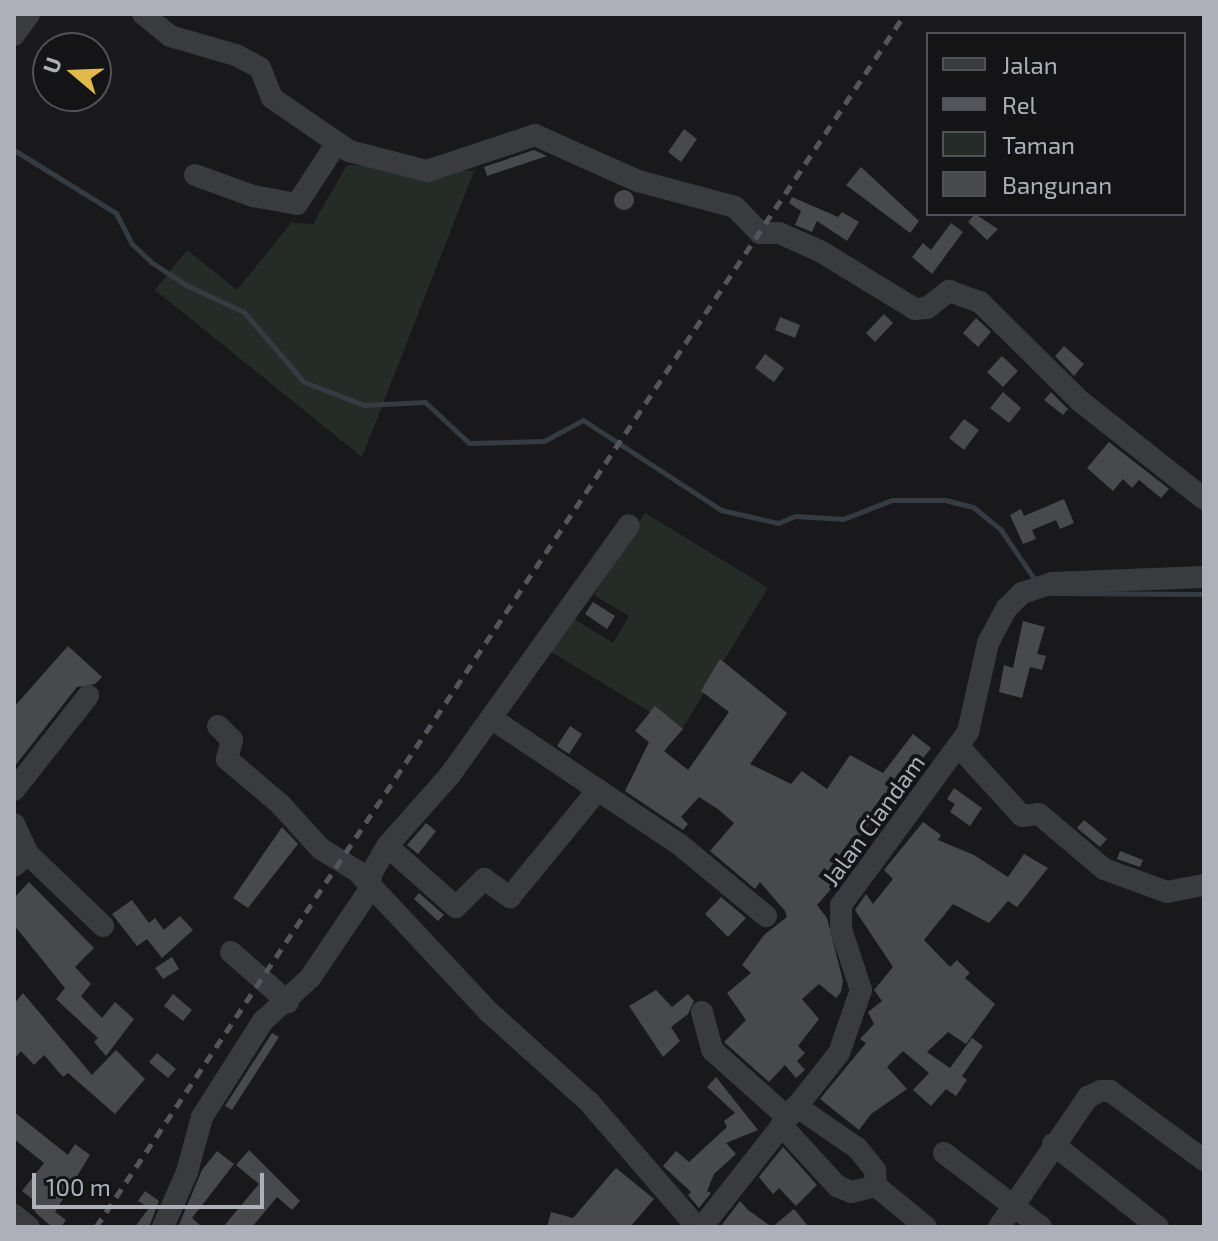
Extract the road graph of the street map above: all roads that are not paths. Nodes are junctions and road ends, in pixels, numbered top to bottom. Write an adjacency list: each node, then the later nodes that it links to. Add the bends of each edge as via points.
1 (29, 14): 3 (street)
2 (143, 14): 4 (street, via 170,36 260,68 272,98)
3 (14, 35)
4 (335, 146): 5 (street, via 297,204 253,196); 6 (street, via 391,159 415,172 535,135 638,181 735,207 760,233 779,233 810,246 915,309 927,308 949,291 980,302 1080,401)
5 (195, 175)
6 (1204, 499)
7 (629, 525): 10 (street)
8 (1204, 577): 12 (street, Jalan Ciandam, via 1036,587 1015,599 992,633 973,721)
9 (88, 696): 13 (street)
10 (491, 718): 14 (street); 16 (street, via 450,775)
11 (218, 726): 19 (street, via 232,740 227,759 280,804 321,849 357,871)
12 (959, 747): 18 (street, via 1022,816 1039,814 1104,869 1167,892); 25 (street, Jalan Ciandam, via 846,895 840,920 859,975 860,997 835,1060)
13 (14, 790)
14 (598, 790): 16 (street, via 510,897 484,879 456,907); 20 (street, via 679,844)
15 (14, 824): 17 (street)
16 (387, 846): 19 (street, via 371,874)
17 (21, 860): 21 (street)
18 (1204, 885)
19 (370, 889): 23 (street); 34 (street, via 489,1012 589,1102)
20 (766, 916)
21 (103, 926)
22 (231, 952): 23 (street)
23 (288, 1002): 33 (street, via 263,1021 208,1105)
24 (702, 1012): 25 (street, via 712,1050)
25 (788, 1116): 29 (street, via 857,1148 875,1170); 29 (street, via 837,1186 851,1192); 34 (street, Jalan Ciandam)
26 (1053, 1144): 28 (street, via 1088,1097 1110,1091); 30 (street); 38 (street)
27 (944, 1153): 30 (street)
28 (1204, 1160)
29 (876, 1186): 35 (street)
30 (1013, 1206): 36 (street); 37 (street)
31 (14, 1215): 32 (street)
32 (29, 1227)
33 (163, 1227)
34 (699, 1227)
35 (926, 1227)
36 (999, 1227)
37 (1041, 1227)
38 (1158, 1227)

